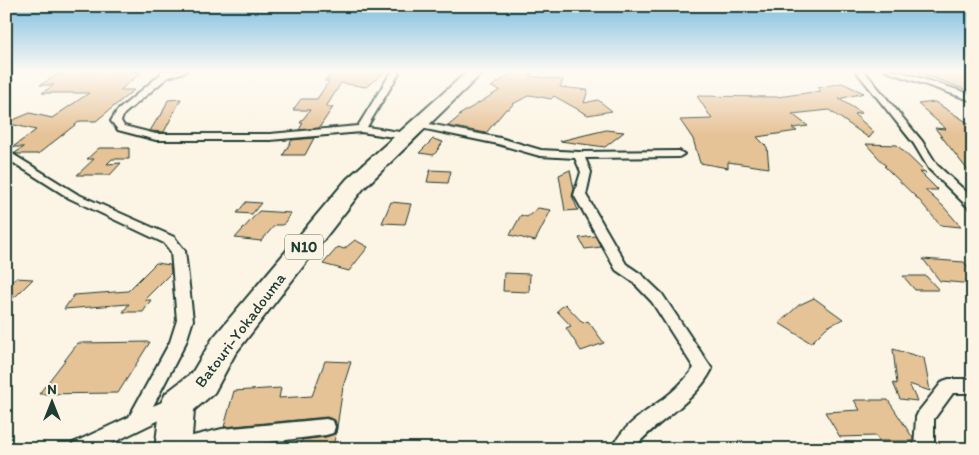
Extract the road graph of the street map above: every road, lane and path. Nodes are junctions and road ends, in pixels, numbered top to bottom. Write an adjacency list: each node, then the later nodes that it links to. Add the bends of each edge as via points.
1 (143, 92): 7 (street, via 120,113 116,121 120,128 156,137 234,138 270,138)
2 (382, 92): 7 (street)
3 (454, 92): 8 (highway, Batouri-Yokadouma / N10)
4 (877, 92): 12 (street, via 933,167)
5 (955, 92): 6 (street)
6 (973, 98)
7 (361, 129): 8 (street)
8 (412, 130): 11 (street, via 500,141 540,153); 14 (highway, Batouri-Yokadouma / N10, via 355,184 224,346 203,383)
9 (6, 153): 15 (street, via 73,196 169,240 178,250 185,320 178,342)
10 (679, 154): 11 (street)
11 (578, 155): 19 (street, via 586,172 580,195 621,267 657,298 704,369 680,396 638,429)
12 (973, 205)
13 (973, 386): 20 (street, via 949,386 925,417)
14 (178, 403): 15 (street); 18 (highway)
15 (137, 420): 17 (street)
16 (326, 427): 18 (street, via 222,438)
17 (80, 449)
18 (174, 449)
19 (621, 449)
20 (924, 449)

